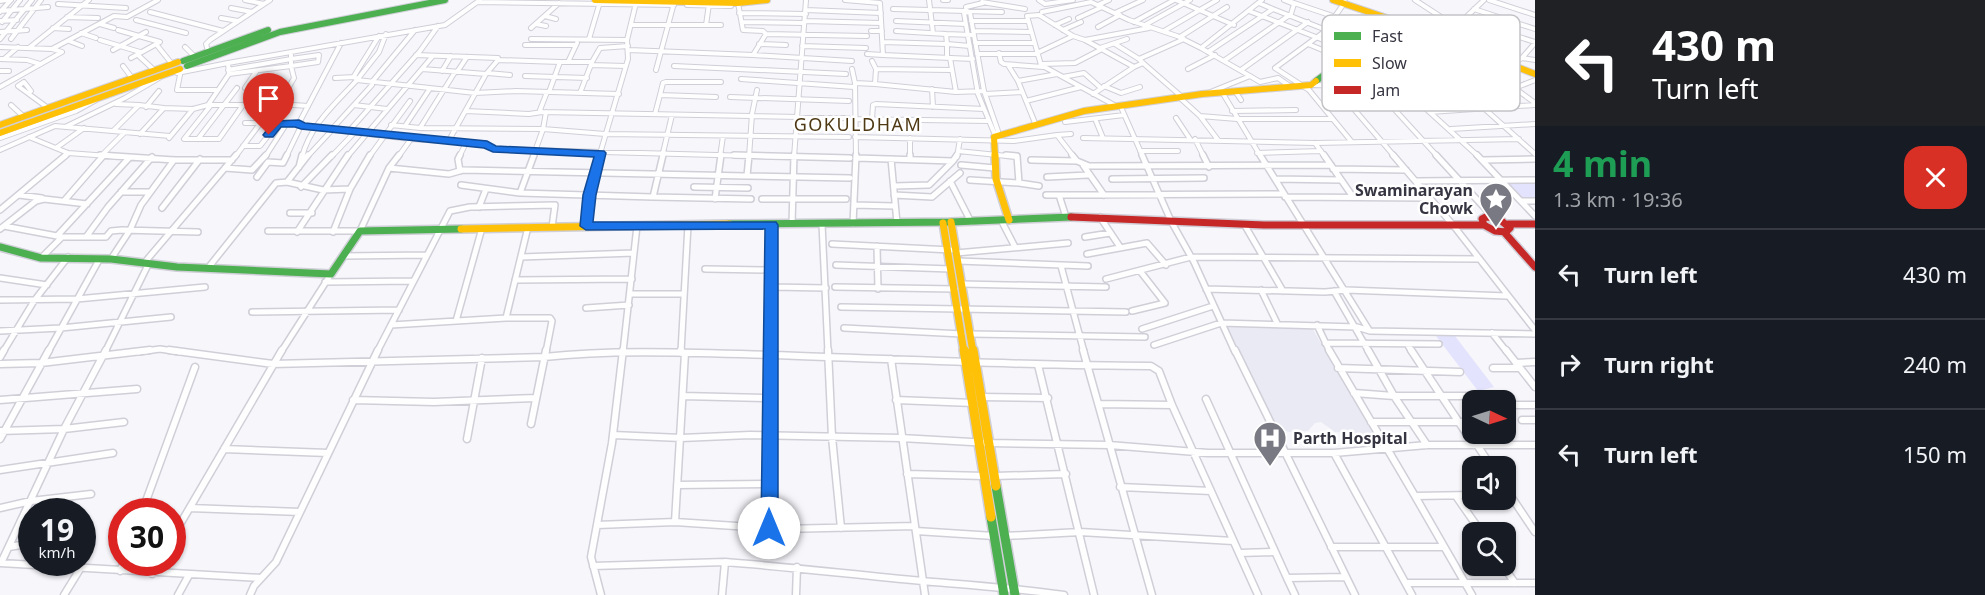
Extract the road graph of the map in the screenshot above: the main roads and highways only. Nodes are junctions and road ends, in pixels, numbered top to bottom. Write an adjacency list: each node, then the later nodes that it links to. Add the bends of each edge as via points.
1 (417, 0): 10 (main road, via 296,21 194,56)
2 (444, 0): 10 (main road, via 280,32)
3 (767, 0): 7 (main road, via 739,4)
4 (1333, 0): 6 (main road)
5 (599, 1): 7 (main road)
6 (1342, 2): 8 (main road)
7 (637, 3)
8 (1380, 15)
9 (1520, 62): 12 (main road)
10 (180, 66): 14 (main road); 14 (main road, via 154,70)
11 (1520, 67): 12 (main road)
12 (1535, 73)
13 (1322, 76): 17 (main road, via 1308,85 1206,93 1084,111 994,137 998,195)
14 (92, 92): 15 (main road); 16 (main road)
15 (0, 125)
16 (0, 133)
17 (1005, 220): 18 (main road); 21 (main road, via 1100,217 1244,224)
18 (947, 223): 23 (main road, via 360,231 331,274 41,258); 24 (main road)
19 (1508, 224): 20 (main road); 21 (main road, via 1492,216 1484,217); 22 (main road, via 1509,231)
20 (1535, 224)
21 (1484, 225): 22 (main road)
22 (1504, 232): 25 (main road)
23 (0, 247)
24 (954, 253): 26 (main road); 26 (main road, via 951,269)
25 (1535, 267)
26 (960, 287): 27 (main road)
27 (966, 334): 28 (main road, via 975,361); 29 (main road, via 966,361)
28 (1014, 591)
29 (1004, 595)

